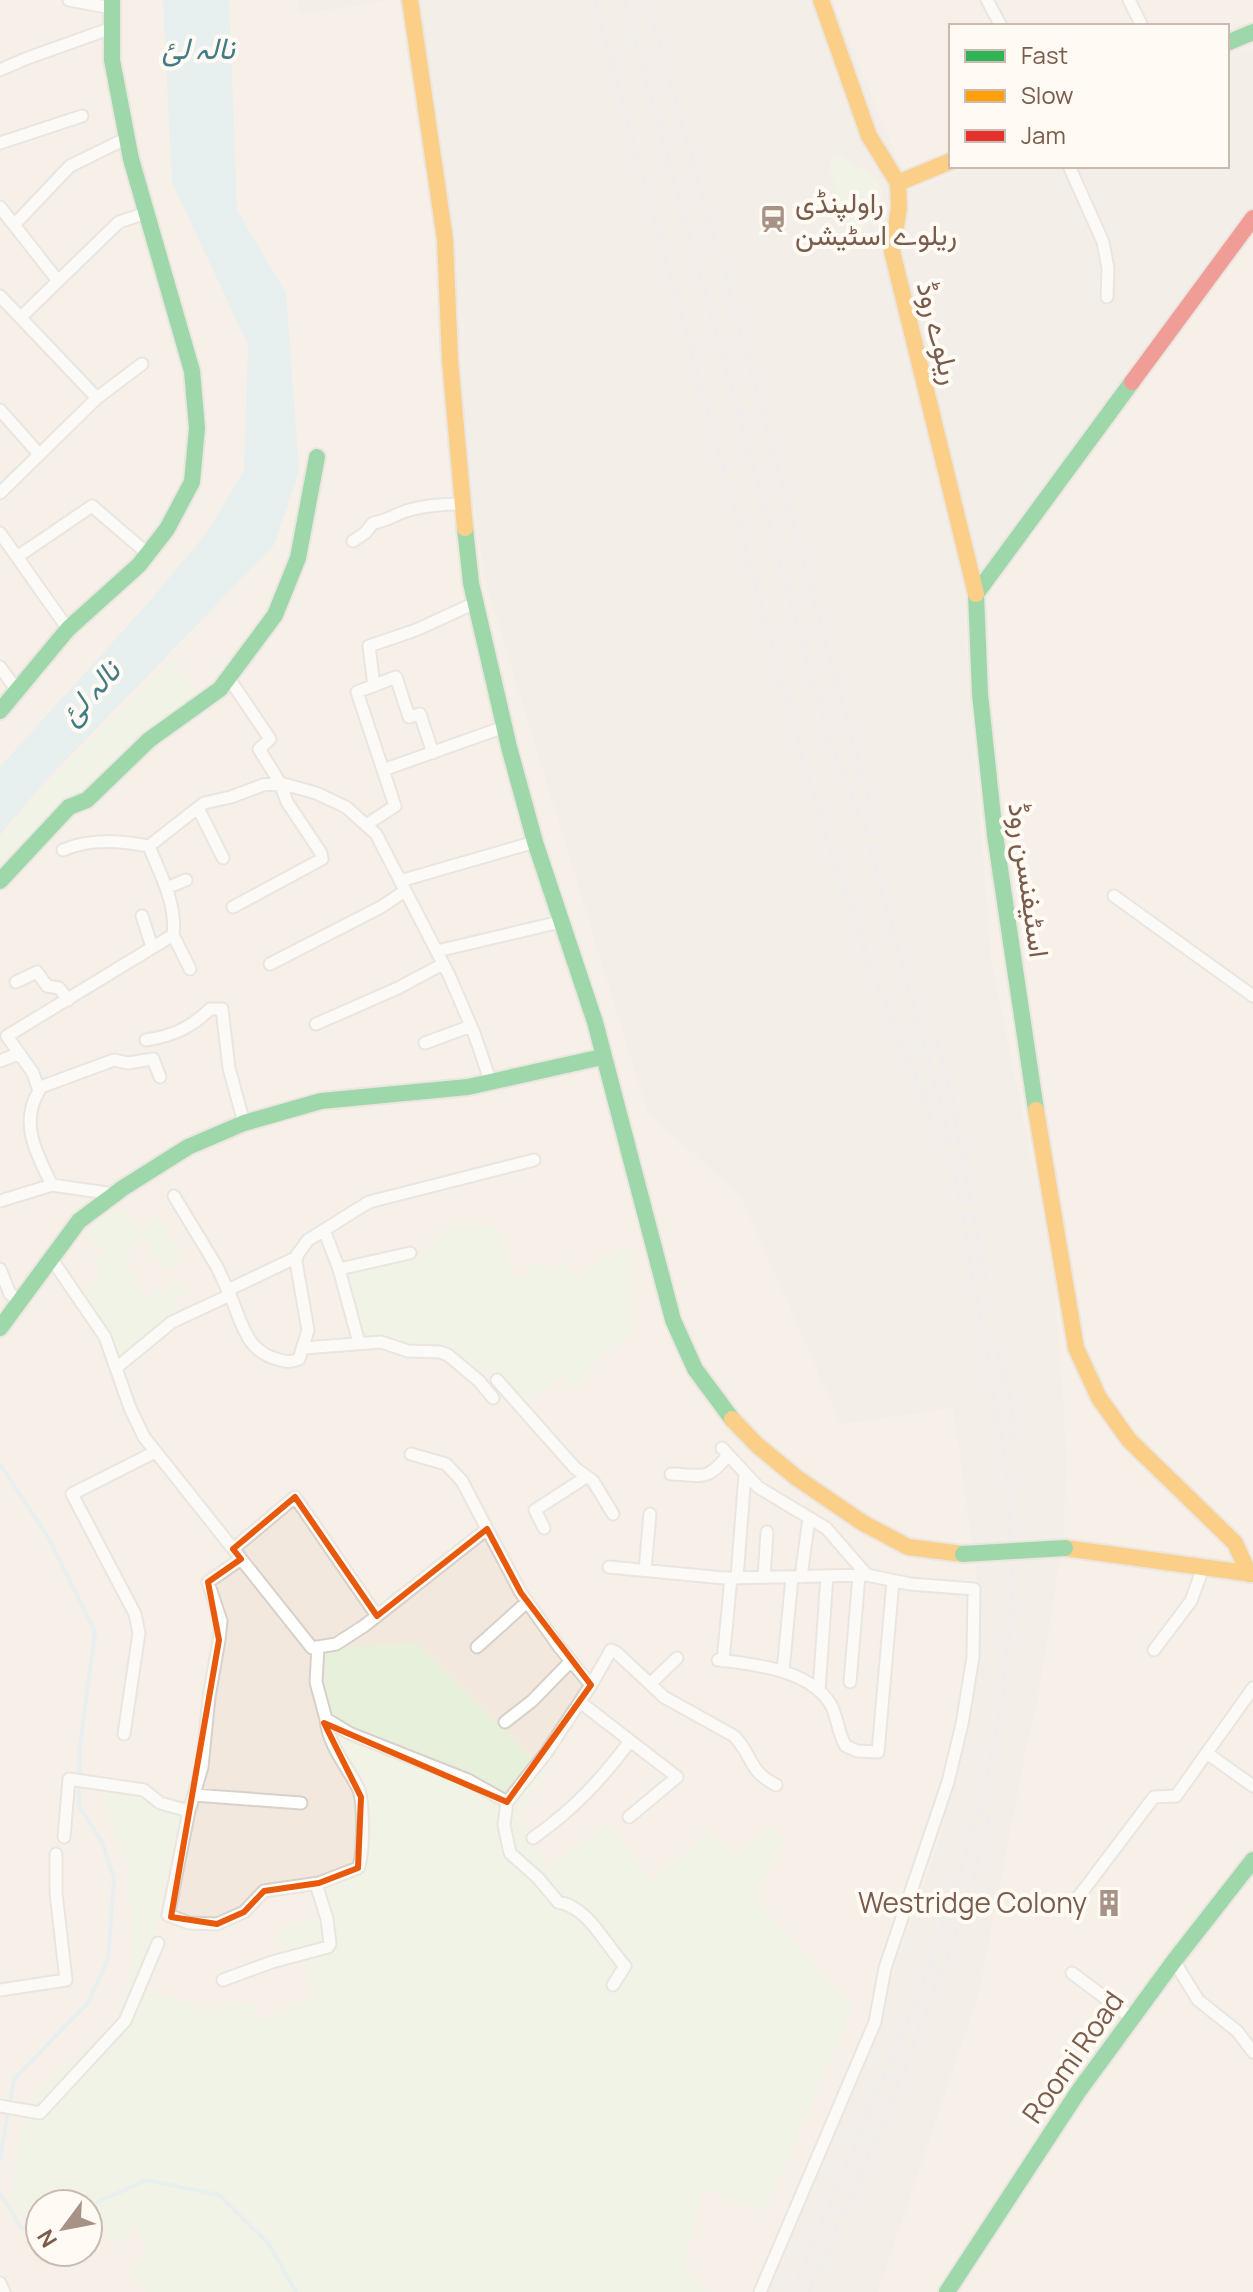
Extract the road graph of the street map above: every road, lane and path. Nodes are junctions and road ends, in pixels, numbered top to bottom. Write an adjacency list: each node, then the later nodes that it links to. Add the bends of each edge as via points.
1 (69, 0): 6 (street)
2 (410, 0): 33 (street, اسٹیفنسن روڈ, via 445,239)
3 (821, 0): 18 (street, via 869,136)
4 (987, 0): 7 (street)
5 (1129, 0): 8 (street)
6 (112, 4): 14 (street, via 112,60)
7 (1000, 24)
8 (1141, 24)
9 (106, 30): 12 (street)
10 (1253, 32): 11 (street)
11 (1229, 42)
12 (0, 70)
13 (82, 116): 15 (street)
14 (127, 138): 20 (street); 22 (street, via 70,166)
15 (0, 143)
16 (949, 162): 18 (street)
17 (1070, 168): 24 (street, via 1103,242)
18 (898, 183): 38 (street, ریلوے روڈ, via 892,251)
19 (0, 207): 22 (street)
20 (146, 213): 23 (street, via 119,222); 36 (street, via 192,371 197,428 192,482)
21 (1253, 218): 38 (street)
22 (14, 225): 23 (street)
23 (58, 281): 26 (street)
24 (1107, 297)
25 (1, 299): 26 (street)
26 (21, 317): 28 (street)
27 (142, 364): 28 (street)
28 (97, 398): 30 (street)
29 (0, 410): 30 (street)
30 (39, 454): 32 (street)
31 (317, 457): 42 (street, via 298,558 275,615)
32 (0, 493)
33 (462, 504): 35 (street, via 405,511 373,523); 39 (street, اسٹیفنسن روڈ)
34 (0, 533): 37 (street)
35 (353, 541)
36 (148, 554): 37 (street, via 92,506); 40 (street)
37 (17, 557): 40 (street)
38 (976, 594): 119 (street, اسٹیفنسن روڈ, via 995,835 1076,1348 1099,1398 1129,1440 1235,1543)
39 (477, 602): 43 (street, via 369,646); 46 (street, اسٹیفنسن روڈ)
40 (68, 629): 44 (street)
41 (0, 667): 44 (street)
42 (228, 677): 49 (street, via 270,739 259,749); 57 (street, via 220,689 149,740 87,800 69,807)
43 (374, 686): 47 (street, via 396,677 409,717 420,714); 48 (street, via 357,692)
44 (18, 692): 45 (street)
45 (0, 711)
46 (504, 727): 47 (street); 52 (street, اسٹیفنسن روڈ)
47 (433, 753): 48 (street)
48 (383, 770): 51 (street, via 395,806)
49 (280, 783): 50 (street); 51 (street, via 346,807); 61 (street, via 322,859)
50 (198, 808): 53 (street); 55 (street)
51 (366, 825): 58 (street)
52 (535, 842): 58 (street); 63 (street, اسٹیفنسن روڈ)
53 (149, 846): 54 (street, via 89,841); 59 (street)
54 (63, 850)
55 (223, 858)
56 (186, 880): 59 (street)
57 (0, 881)
58 (403, 886): 66 (street); 67 (street, via 381,907)
59 (166, 888): 64 (street)
60 (1114, 896): 71 (street)
61 (233, 907)
62 (142, 916): 65 (street)
63 (560, 922): 66 (street); 78 (street, اسٹیفنسن روڈ)
64 (173, 935): 65 (street); 69 (street)
65 (152, 947): 72 (street)
66 (437, 951): 68 (street)
67 (270, 964)
68 (443, 964): 73 (street); 74 (street)
69 (190, 969)
70 (16, 982): 72 (street, via 37,972)
71 (1253, 996)
72 (68, 1000): 77 (street, via 7,1036)
73 (316, 1024)
74 (471, 1026): 76 (street); 81 (street)
75 (146, 1040): 83 (street, via 172,1036 210,1009 222,1009 229,1068)
76 (425, 1043)
77 (18, 1054): 79 (street); 82 (street)
78 (602, 1057): 81 (street); 117 (street, اسٹیفنسن روڈ, bridge, via 673,1320 695,1369 722,1409 757,1445 863,1523 908,1547 963,1554 1065,1548)
79 (0, 1061)
80 (160, 1077): 82 (street, via 153,1059 114,1060)
81 (491, 1083): 83 (street, via 321,1101)
82 (38, 1088): 85 (street, via 31,1135)
83 (244, 1123): 86 (street, via 188,1147)
84 (534, 1160): 89 (street, via 369,1202)
85 (52, 1185): 86 (street); 88 (street)
86 (114, 1194): 92 (street, via 79,1221)
87 (174, 1196): 95 (street)
88 (0, 1201)
89 (324, 1230): 91 (street, via 308,1240); 94 (street)
90 (410, 1253): 94 (street)
91 (297, 1257): 95 (street); 99 (street, via 308,1330)
92 (51, 1258): 96 (street); 100 (street, via 105,1337)
93 (0, 1269): 96 (street, via 10,1294)
94 (339, 1269): 98 (street)
95 (229, 1292): 99 (street, via 251,1345 264,1356 292,1362); 100 (street, via 172,1322)
96 (21, 1301): 97 (street)
97 (0, 1328)
98 (359, 1343): 99 (street); 102 (street, via 448,1355)
99 (304, 1348)
100 (116, 1368): 103 (street, via 130,1408)
101 (497, 1380): 107 (street)
102 (493, 1398)
103 (155, 1452): 114 (street); 142 (street, via 72,1494 135,1614 139,1633)
104 (411, 1454): 112 (street, via 446,1464 462,1481)
105 (671, 1474): 106 (street, via 715,1472 725,1451)
106 (745, 1474): 110 (street); 124 (street)
107 (586, 1477): 108 (street); 111 (street, via 535,1510)
108 (613, 1514)
109 (650, 1514): 118 (street)
110 (809, 1518): 121 (street, via 826,1528); 123 (street)
111 (544, 1528)
112 (487, 1529): 126 (street); 127 (street)
113 (767, 1532): 122 (street)
114 (233, 1549): 115 (street); 127 (street, via 295,1497)
115 (241, 1559): 128 (street, via 312,1648); 147 (street, via 208,1582 221,1621)
116 (609, 1567): 118 (street)
117 (1203, 1568): 119 (street, اسٹیفنسن روڈ); 130 (street, via 1191,1601)
118 (645, 1570): 124 (street)
119 (1252, 1575)
120 (827, 1576): 121 (street); 123 (street); 138 (street)
121 (863, 1576): 125 (street); 134 (street)
122 (764, 1577): 123 (street); 124 (street)
123 (797, 1577): 133 (street)
124 (734, 1578): 133 (street, via 721,1661)
125 (893, 1581): 138 (street, via 878,1752 846,1746 830,1704); 169 (street, via 974,1589 973,1657 962,1724 948,1782 885,1968 875,2022)
126 (527, 1602): 129 (street); 132 (street)
127 (377, 1616): 128 (street, via 336,1644)
128 (318, 1647): 140 (street, via 316,1682)
129 (477, 1647)
130 (1154, 1650)
131 (677, 1658): 135 (street)
132 (571, 1661): 136 (street); 141 (street)
133 (783, 1671): 138 (street)
134 (850, 1682)
135 (650, 1684): 136 (street, via 611,1650); 145 (street, via 734,1736 756,1772)
136 (591, 1685): 139 (street)
137 (1253, 1688): 144 (street)
138 (819, 1691)
139 (580, 1702): 143 (street); 148 (street)
140 (326, 1719): 148 (street); 156 (street, via 359,1790 364,1848 358,1868)
141 (505, 1722)
142 (124, 1734)
143 (630, 1741): 151 (street, via 677,1777); 153 (street, via 586,1795)
144 (1208, 1754): 146 (street); 157 (street, via 1176,1796 1154,1797)
145 (776, 1785)
146 (1253, 1786)
147 (194, 1795): 149 (street); 150 (street)
148 (507, 1802): 162 (street, via 504,1825 510,1853 558,1902 570,1904 586,1918 625,1966)
149 (301, 1803)
150 (189, 1811): 152 (street, via 160,1803 144,1790 74,1778 67,1782); 156 (street, via 171,1917 217,1924 244,1912 264,1891)
151 (629, 1817)
152 (64, 1837)
153 (533, 1838)
154 (56, 1854): 163 (street, via 66,1980)
155 (1253, 1860): 159 (street, Roomi Road)
156 (319, 1883): 161 (street, via 331,1938 328,1947)
157 (1073, 1904)
158 (158, 1943): 166 (street, via 125,2021 40,2113)
159 (1174, 1961): 164 (street, Roomi Road); 165 (street, via 1198,2000 1237,2031)
160 (1072, 1973): 164 (street)
161 (223, 1980)
162 (613, 1985)
163 (0, 1990)
164 (1132, 2018): 170 (street, Roomi Road)
165 (1253, 2052)
166 (0, 2106)
167 (0, 2283): 168 (street)
168 (4, 2292)
169 (760, 2292)
170 (947, 2292)

